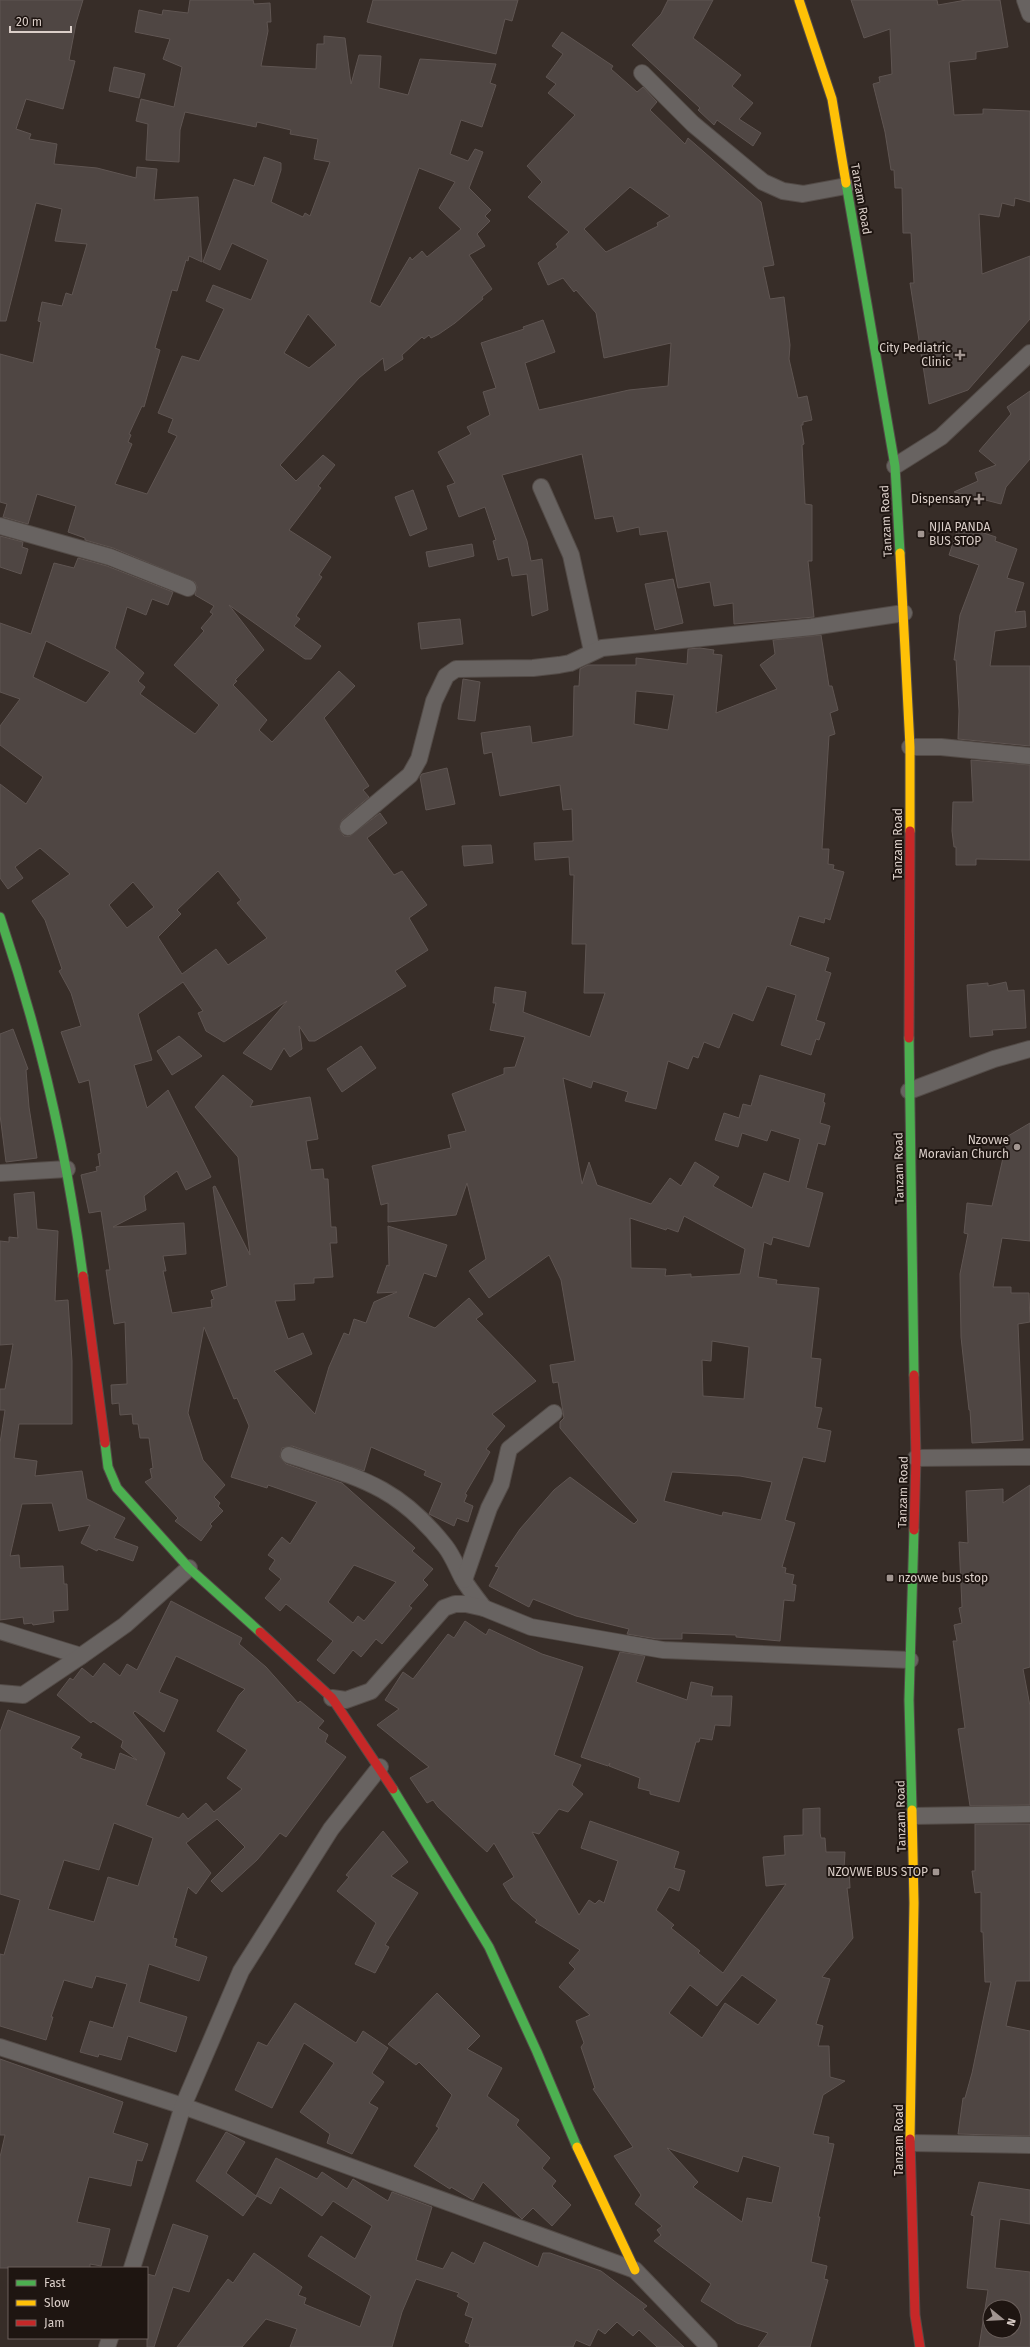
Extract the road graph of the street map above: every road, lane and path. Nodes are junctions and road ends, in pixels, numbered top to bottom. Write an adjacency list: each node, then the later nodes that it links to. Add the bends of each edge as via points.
1 (799, 0): 5 (main road, Tanzam Road, via 832,99)
2 (1025, 0): 3 (street)
3 (1030, 14)
4 (642, 73): 5 (street, via 693,124 763,182 783,191 802,194)
5 (846, 186): 7 (main road, Tanzam Road)
6 (1030, 353): 7 (street, via 941,437)
7 (895, 466): 11 (main road, Tanzam Road)
8 (541, 487): 12 (street, via 571,555)
9 (0, 526): 10 (street, via 110,557)
10 (188, 588)
11 (904, 614): 12 (street, via 812,627); 13 (main road, Tanzam Road)
12 (592, 651): 15 (street, via 570,663 559,665 464,669 446,676 434,701 419,759 410,776)
13 (910, 747): 14 (street, via 941,747); 18 (main road, Tanzam Road)
14 (1030, 756)
15 (348, 827)
16 (0, 917): 19 (main road, via 18,971 56,1109)
17 (1030, 1049): 18 (street, via 994,1058)
18 (909, 1091): 24 (main road, Tanzam Road)
19 (67, 1169): 20 (street); 25 (main road, via 108,1467 117,1488)
20 (0, 1173)
21 (554, 1413): 26 (street, via 509,1449 501,1484 489,1508)
22 (289, 1455): 26 (street, via 370,1482 413,1509 446,1548)
23 (1030, 1457): 24 (street)
24 (916, 1458): 30 (main road, Tanzam Road)
25 (189, 1568): 29 (street, via 125,1625); 32 (main road)
26 (464, 1580): 27 (street)
27 (484, 1608): 30 (street, via 531,1627 663,1650); 32 (street, via 455,1604 444,1608 371,1691 346,1700)
28 (0, 1631): 29 (street)
29 (81, 1656): 31 (street, via 23,1695)
30 (910, 1660): 35 (main road, Tanzam Road)
31 (0, 1693)
32 (332, 1698): 33 (main road)
33 (380, 1766): 37 (street, via 331,1829 241,1970); 41 (main road, via 489,1947 582,2159)
34 (1030, 1814): 35 (street)
35 (913, 1816): 38 (main road, Tanzam Road)
36 (0, 2046): 37 (street)
37 (184, 2106): 40 (street); 41 (street)
38 (910, 2144): 39 (street); 43 (main road, Tanzam Road, via 915,2315)
39 (1030, 2145)
40 (132, 2267)
41 (635, 2270): 42 (street)
42 (709, 2347)
43 (920, 2347)

